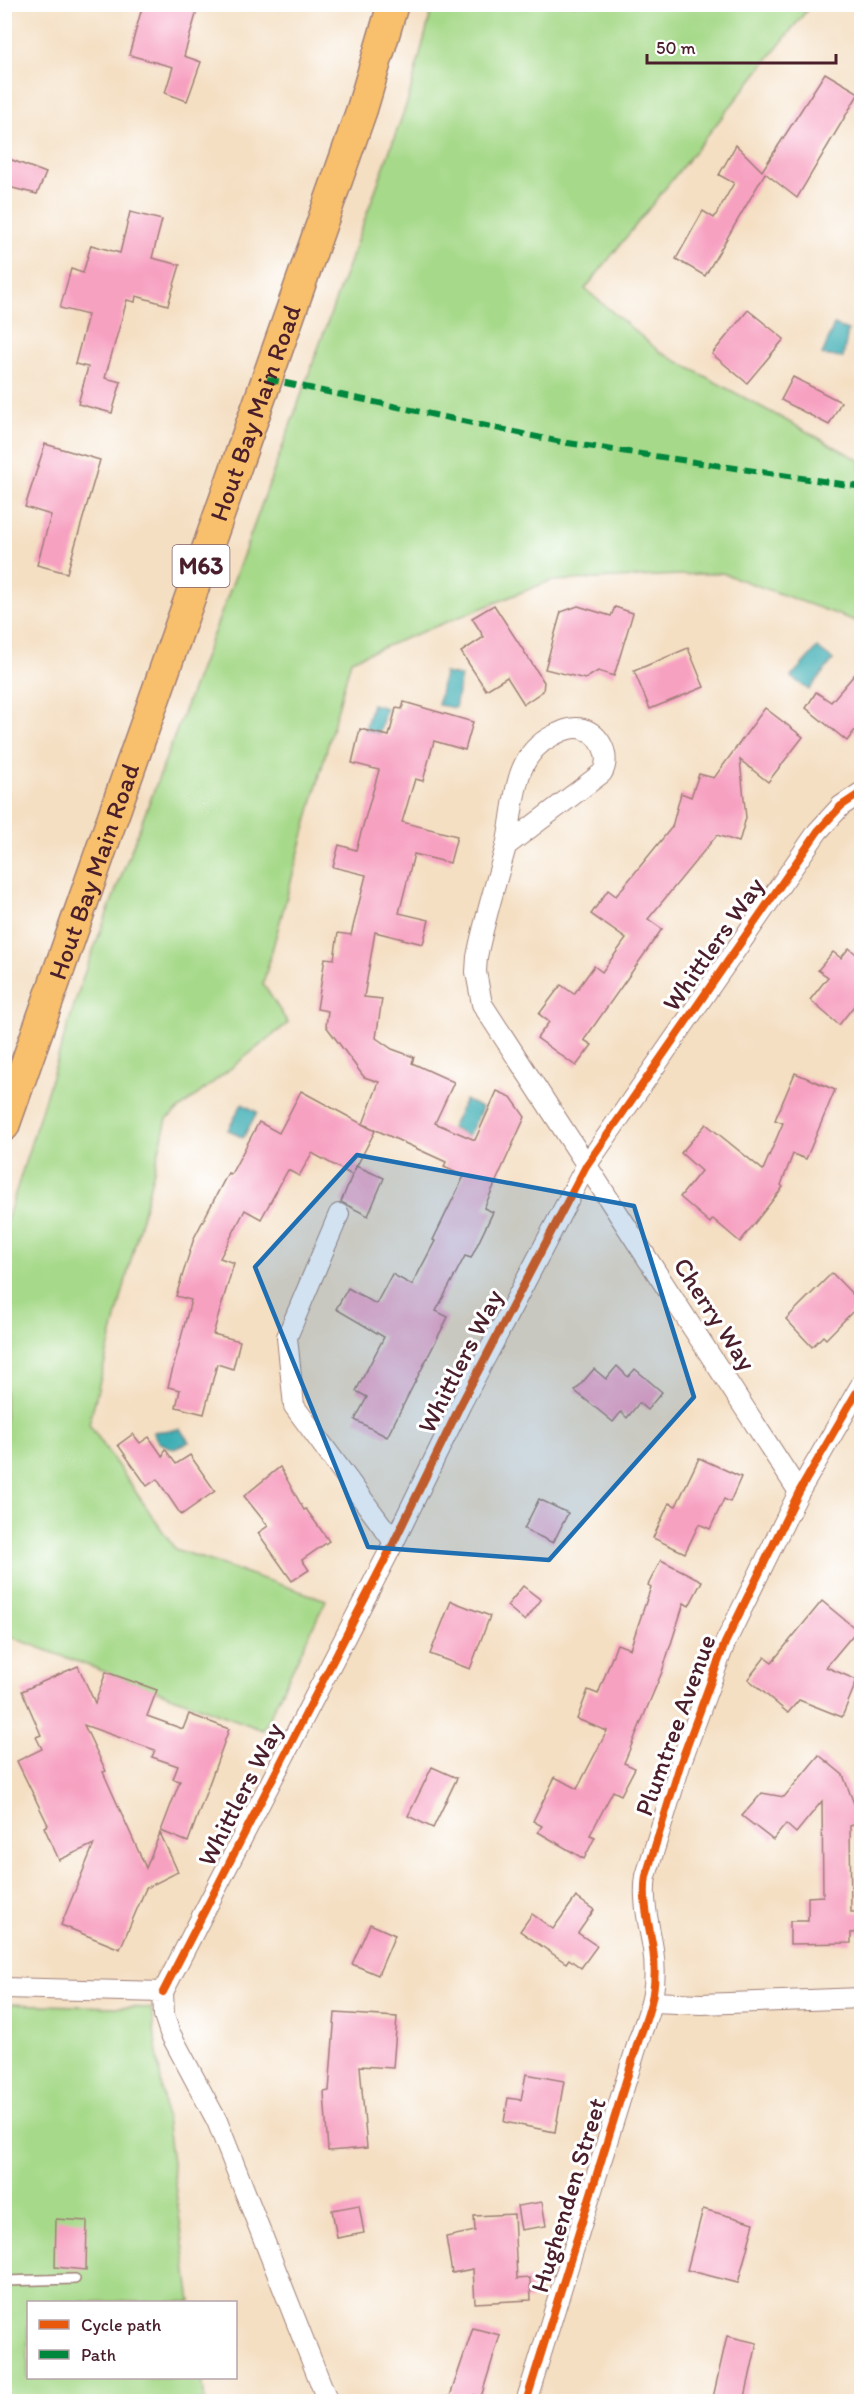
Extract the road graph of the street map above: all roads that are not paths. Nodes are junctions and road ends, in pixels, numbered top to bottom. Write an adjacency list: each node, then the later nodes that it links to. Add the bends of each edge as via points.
1 (393, 4): 4 (main road, Hout Bay Main Road / M63, via 358,119)
2 (861, 792): 5 (street, Whittlers Way, via 841,806 818,831)
3 (506, 846): 3 (street, Cherry Way, via 515,790 531,753 566,729 581,729 596,736 605,756 602,773); 5 (street, Cherry Way, via 478,948 478,992 487,1015)
4 (4, 1126)
5 (586, 1166): 8 (street, Cherry Way); 9 (street, Whittlers Way, via 461,1404)
6 (339, 1214): 9 (street, via 287,1337 294,1406)
7 (861, 1383): 8 (street, Plumtree Avenue)
8 (799, 1492): 13 (street, Plumtree Avenue, via 725,1643 681,1762 646,1876 644,1902 655,1974)
9 (394, 1542): 11 (street, Whittlers Way)
10 (4, 1988): 11 (street)
11 (163, 1992): 16 (street, via 170,2033 217,2121)
12 (861, 1998): 13 (street)
13 (653, 2002): 17 (street, Hughenden Street)
14 (75, 2278): 15 (lane)
15 (4, 2280)
16 (328, 2402)
17 (525, 2402)

